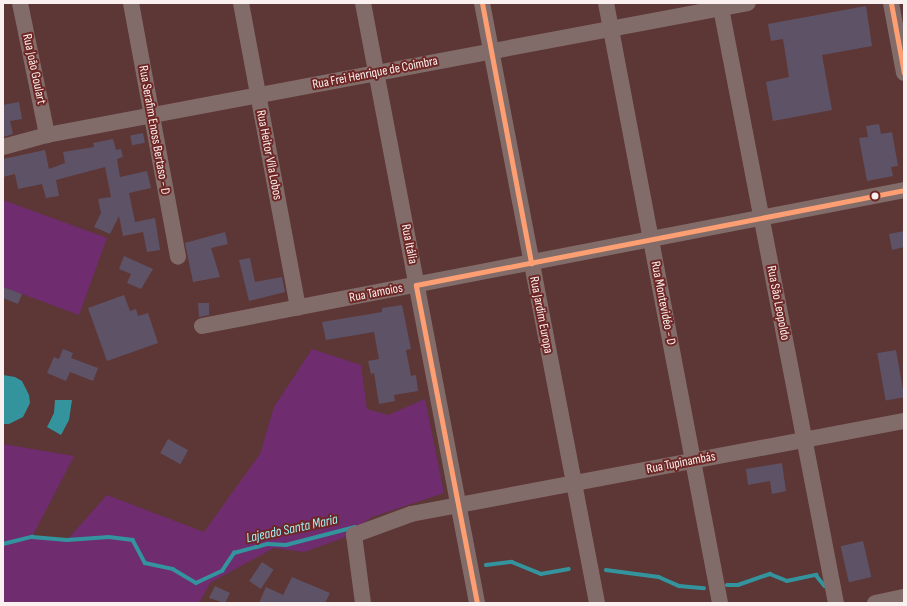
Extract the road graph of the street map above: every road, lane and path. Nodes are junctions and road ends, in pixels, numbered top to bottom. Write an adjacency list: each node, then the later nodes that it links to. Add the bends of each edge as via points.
1 (20, 3): 16 (street, Rua João Goulart)
2 (131, 3): 15 (street, Rua Serafim Enoss Bertaso - D)
3 (241, 3): 14 (street, Rua Heitor Vila Lobos)
4 (363, 3): 12 (street, Rua Itália)
5 (482, 3): 11 (street, Rua Jardim Europa)
6 (606, 3): 10 (street, Rua Montevidéo - D)
7 (748, 3): 9 (street, Rua Frei Henrique de Coimbra)
8 (891, 3): 13 (street)
9 (721, 5): 10 (street, Rua Frei Henrique de Coimbra); 19 (street, Rua São Leopoldo)
10 (611, 28): 11 (street, Rua Frei Henrique de Coimbra); 20 (street, Rua Montevidéo - D)
11 (490, 51): 12 (street, Rua Frei Henrique de Coimbra); 22 (street, Rua Jardim Europa)
12 (376, 73): 14 (street, Rua Frei Henrique de Coimbra); 23 (street, Rua Itália)
13 (904, 73)
14 (257, 95): 15 (street, Rua Frei Henrique de Coimbra); 24 (street, Rua Heitor Vila Lobos)
15 (151, 115): 16 (street, Rua Frei Henrique de Coimbra); 21 (street, Rua Serafim Enoss Bertaso - D)
16 (47, 135): 17 (street, Rua Frei Henrique de Coimbra)
17 (3, 147)
18 (904, 190): 19 (street, Rua Tamoios)
19 (762, 218): 20 (street, Rua Tamoios); 27 (street, Rua São Leopoldo)
20 (651, 239): 22 (street, Rua Tamoios); 28 (street, Rua Montevidéo - D)
21 (178, 256)
22 (531, 262): 23 (street, Rua Tamoios); 29 (street, Rua Jardim Europa)
23 (416, 285): 24 (street, Rua Tamoios); 30 (street, Rua Itália)
24 (298, 308): 25 (street, Rua Tamoios)
25 (202, 326)
26 (904, 421): 27 (street, Rua Tupinambás)
27 (804, 440): 28 (street, Rua Tupinambás); 36 (street, Rua São Leopoldo)
28 (693, 461): 29 (street, Rua Tupinambás); 35 (street, Rua Montevidéo - D)
29 (574, 484): 30 (street, Rua Tupinambás); 34 (street, Rua Jardim Europa)
30 (458, 505): 32 (street, Rua Tupinambás, via 411,514 354,535); 33 (street, Rua Itália)
31 (904, 597): 37 (street)
32 (363, 603)
33 (477, 603)
34 (597, 603)
35 (720, 603)
36 (836, 603)
37 (875, 603)

